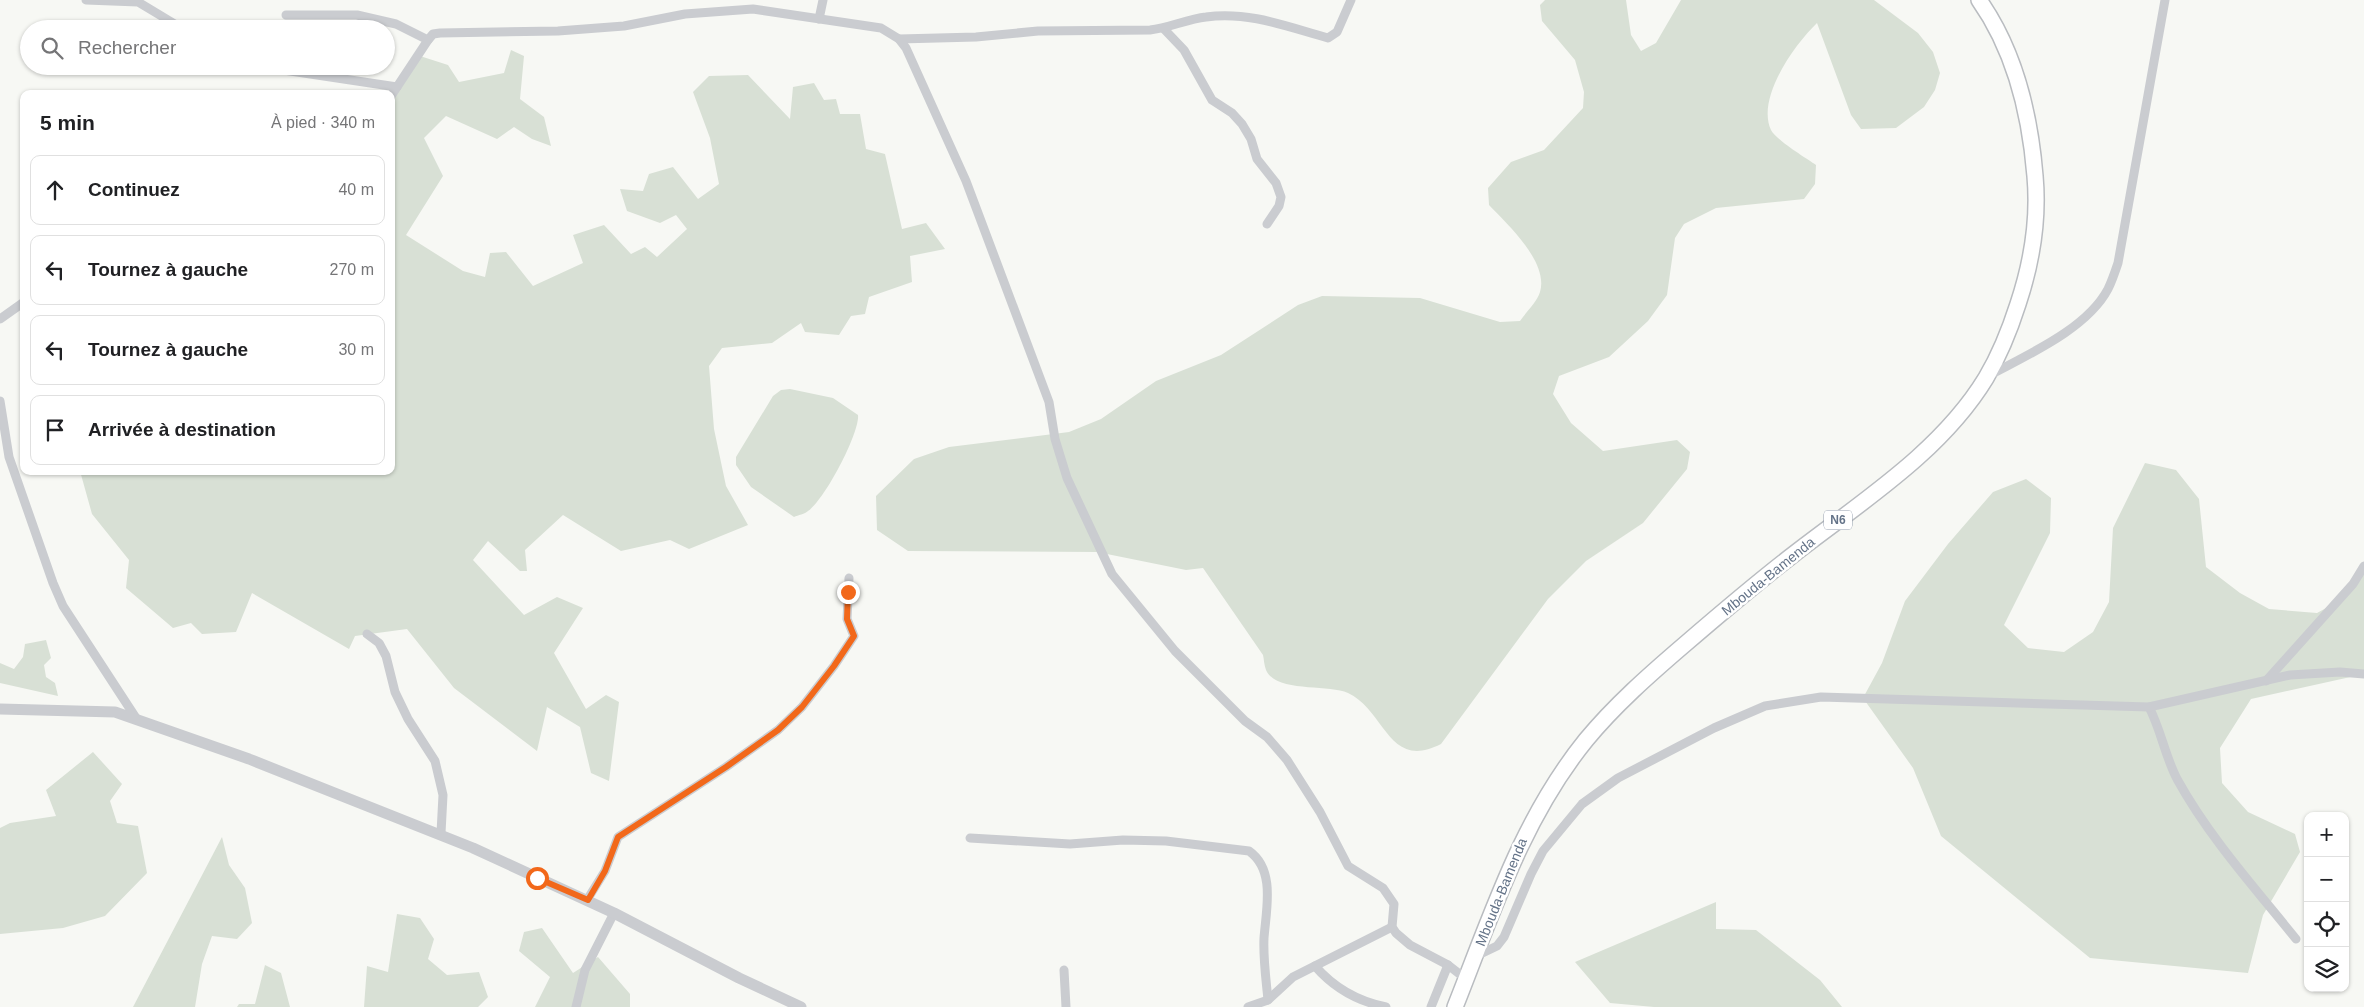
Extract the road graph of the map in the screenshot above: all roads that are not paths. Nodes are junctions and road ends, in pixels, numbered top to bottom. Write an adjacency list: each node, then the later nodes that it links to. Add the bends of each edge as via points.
1 (86, 0): 8 (street, via 138,2)
2 (823, 0): 7 (street)
3 (1352, 0): 11 (street, via 1337,32 1328,38 1250,17 1207,16)
4 (1979, 0): 20 (highway, Mbouda-Bamenda / N6, via 2004,44 2019,86 2032,136 2036,193 2034,240 2027,278 2013,319)
5 (2165, 0): 20 (street, via 2118,263 2108,289 2094,308 2063,334)
6 (286, 15): 9 (street, via 357,15)
7 (819, 19): 12 (street, via 881,28); 13 (street, via 732,9 624,26 567,31 440,32)
8 (168, 20)
9 (379, 20)
10 (395, 24): 13 (street)
11 (1164, 28): 12 (street); 17 (street, via 1184,50 1212,100 1242,124 1252,139 1257,158 1276,183 1281,197 1279,206)
12 (900, 39): 34 (street, via 966,181 1049,402 1055,440 1067,478 1112,574 1175,651 1245,721 1267,737 1287,760 1320,812 1348,866 1384,888 1394,904)
13 (428, 40): 15 (street)
14 (318, 75): 15 (street)
15 (397, 87): 16 (street)
16 (395, 90)
17 (1266, 224)
18 (20, 305): 19 (street)
19 (0, 319)
20 (1986, 377): 36 (highway, Mbouda-Bamenda / N6, via 1963,410 1896,475 1703,628 1627,694 1586,740 1555,782 1526,832)
21 (0, 401): 29 (street, via 10,457 53,583 63,606)
22 (2364, 566): 26 (street, via 2353,584)
23 (849, 578): 32 (street, via 847,619 854,636 802,707 778,730 726,767 618,837 605,871)
24 (367, 634): 30 (street, via 379,643 386,656 398,698 435,761 443,795)
25 (2364, 674): 26 (street, via 2309,674)
26 (2266, 680): 27 (street)
27 (2149, 707): 35 (street, via 2175,776 2200,818); 36 (street, via 1821,697 1746,712 1618,778 1582,804 1530,874 1504,937 1497,946)
28 (0, 709): 29 (street, via 97,710)
29 (136, 718): 30 (street)
30 (441, 834): 32 (street)
31 (970, 838): 41 (street, via 1070,844 1166,841 1249,851 1255,855 1266,882 1269,907 1264,938)
32 (588, 900): 33 (street)
33 (614, 912): 42 (street, via 585,970); 43 (street)
34 (1392, 927): 37 (street, via 1410,945); 38 (street)
35 (2296, 939)
36 (1474, 957): 40 (highway, Mbouda-Bamenda / N6)
37 (1448, 965): 40 (street); 47 (street)
38 (1315, 966): 41 (street, via 1293,977); 46 (street, via 1327,980 1352,997)
39 (1064, 970): 44 (street)
40 (1466, 979): 48 (highway, Mbouda-Bamenda / N6)
41 (1268, 1000): 45 (street)
42 (576, 1007)
43 (801, 1007)
44 (1066, 1007)
45 (1248, 1007)
46 (1386, 1007)
47 (1431, 1007)
48 (1455, 1007)

